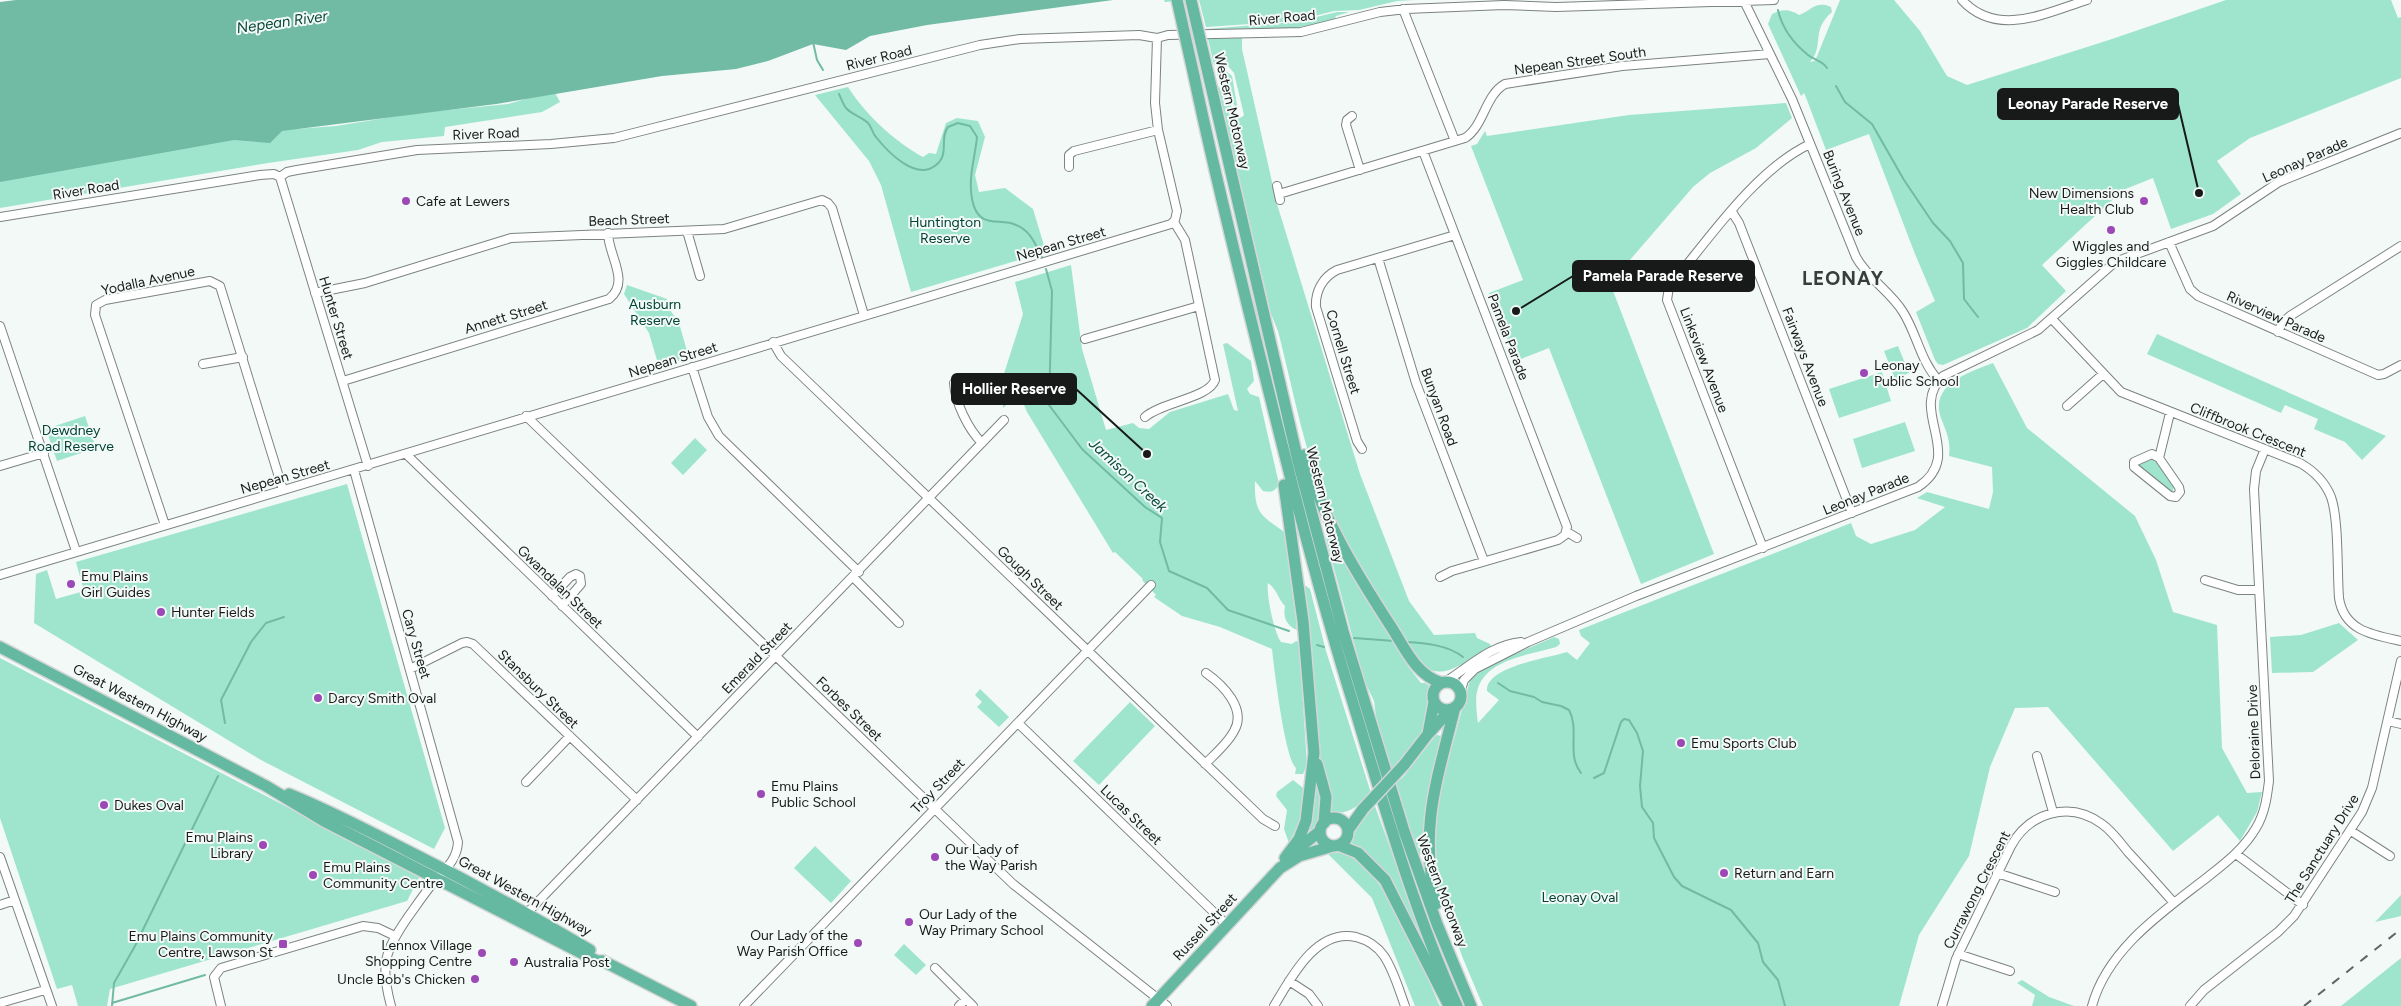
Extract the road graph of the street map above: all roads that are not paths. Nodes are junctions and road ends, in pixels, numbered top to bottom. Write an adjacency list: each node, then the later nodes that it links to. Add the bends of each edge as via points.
1 (1176, 0): 36 (highway, Western Motorway, bridge)
2 (1191, 0): 35 (highway, Western Motorway, bridge)
3 (1774, 0): 6 (street, River Road)
4 (1962, 0): 5 (street, via 1980,15 2005,22)
5 (2087, 0)
6 (1745, 2): 7 (street, River Road); 9 (street, Buring Avenue)
7 (1403, 9): 8 (street, River Road, via 1301,32); 13 (street)
8 (1157, 38): 11 (street, via 1155,103); 18 (street, River Road, via 1139,35 994,43 621,136 551,144 417,150 297,170)
9 (1770, 54): 13 (street, Nepean Street South, via 1622,66 1505,84 1497,90 1471,133); 14 (street, Buring Avenue)
10 (1352, 116): 17 (street, via 1346,121 1346,126)
11 (1158, 130): 16 (street, via 1077,149 1069,155); 22 (street, via 1177,211)
12 (2401, 133): 26 (street, Leonay Parade, via 2279,182 2216,224)
13 (1454, 141): 15 (street, Nepean Street South)
14 (1810, 144): 20 (street, Linksview Avenue, via 1758,182); 45 (street, Buring Avenue, via 1858,262 1904,313 1926,366)
15 (1422, 151): 17 (street, Nepean Street South); 25 (street, Pamela Parade)
16 (1069, 167)
17 (1360, 170): 19 (street, Nepean Street South)
18 (280, 177): 21 (street, River Road, via 260,175); 30 (street, Hunter Street)
19 (1279, 193)
20 (1732, 212): 64 (street, Fairways Avenue); 68 (street, Linksview Avenue, via 1669,287 1666,297)
21 (0, 217)
22 (1174, 222): 31 (street, via 1185,240); 32 (street, Nepean Street)
23 (687, 231): 24 (street, Beach Street); 29 (street); 32 (street, Beach Street, via 724,229 820,200 826,201 832,208)
24 (608, 233): 30 (street, Beach Street, via 511,238 365,282); 46 (street, Annett Street, via 619,284 606,300)
25 (1455, 235): 28 (street, Cornell Street); 66 (street, Pamela Parade, via 1567,524)
26 (2169, 242): 33 (street, Leonay Parade, via 2112,264); 37 (street, Riverview Parade, via 2194,294)
27 (2401, 246): 37 (street, via 2287,318)
28 (1378, 258): 54 (street, Cornell Street, via 1331,273 1319,288 1316,302 1357,442); 70 (street, Bunyan Road, via 1416,383)
29 (700, 276)
30 (315, 293): 46 (street, Hunter Street)
31 (1200, 306): 38 (street); 51 (street, via 1214,384 1207,391 1159,407)
32 (864, 315): 39 (street, Nepean Street)
33 (2052, 319): 44 (street, Cliffbrook Crescent); 45 (street, Leonay Parade, via 2032,334 1956,367)
34 (0, 326): 56 (street)
35 (1268, 331): 84 (highway, Western Motorway, via 1343,631); 89 (highway, via 1279,354 1300,441 1317,492 1348,559 1412,659 1427,677)
36 (1254, 332): 84 (highway, Western Motorway, via 1299,517 1330,628); 99 (highway, via 1258,370 1288,507 1303,621)
37 (2278, 332): 42 (street, Riverview Parade, via 2378,375)
38 (1085, 339)
39 (773, 342): 43 (street, Nepean Street); 63 (street, Gough Street, via 781,356)
40 (243, 358): 41 (street); 62 (street, Yodalla Avenue); 65 (street, Yodalla Avenue, via 223,291 215,282 105,300 95,307)
41 (203, 364)
42 (2401, 364)
43 (692, 367): 50 (street, Nepean Street); 71 (street, via 708,417 719,436)
44 (2102, 374): 48 (street); 49 (street, Cliffbrook Crescent, via 2127,395)
45 (1938, 380): 64 (street, Leonay Parade, via 1930,410 1939,451 1932,474 1914,489)
46 (343, 381): 60 (street, Hunter Street)
47 (954, 383): 53 (street, via 957,399 975,436)
48 (2067, 406)
49 (2170, 413): 55 (street, Cliffbrook Crescent); 58 (street)
50 (526, 416): 57 (street, Nepean Street); 85 (street, Forbes Street)
51 (1145, 417)
52 (1004, 420): 53 (street, Emerald Street)
53 (982, 443): 63 (street, Emerald Street)
54 (1362, 448)
55 (2265, 449): 76 (street, Deloraine Drive, via 2254,481); 80 (street, Cliffbrook Crescent, via 2309,468 2331,496 2339,598 2345,617 2364,632)
56 (44, 453): 59 (street); 69 (street)
57 (406, 454): 60 (street, Nepean Street); 77 (street, Gwandalan Street)
58 (2159, 458): 58 (street, via 2179,487 2176,497 2170,496 2134,467 2139,458 2152,454)
59 (0, 466)
60 (368, 466): 61 (street, Nepean Street)
61 (354, 470): 62 (street, Nepean Street); 87 (street, Cary Street)
62 (283, 490): 65 (street, Nepean Street)
63 (928, 498): 71 (street, Emerald Street); 83 (street, Gough Street)
64 (1852, 513): 68 (street, Leonay Parade)
65 (165, 525): 69 (street, Nepean Street)
66 (1567, 532): 67 (street); 70 (street, via 1558,540)
67 (1577, 538)
68 (1763, 548): 81 (street, Leonay Parade, via 1636,596)
69 (76, 551): 72 (street, Nepean Street)
70 (1484, 561): 73 (street)
71 (856, 574): 79 (street); 85 (street, Emerald Street)
72 (0, 575)
73 (1440, 577)
74 (2205, 580): 76 (street, via 2233,589)
75 (1151, 585): 83 (street, Troy Street)
76 (2259, 590): 112 (street, Deloraine Drive, via 2269,780 2261,819)
77 (552, 596): 78 (street, Gwandalan Street); 78 (street, via 571,576 580,576 581,584)
78 (562, 606): 98 (street, Gwandalan Street)
79 (899, 623)
80 (2401, 641)
81 (1528, 642): 89 (street, Leonay Parade, via 1498,648); 90 (street, Leonay Parade, via 1475,669 1464,680)
82 (0, 647): 103 (highway, Great Western Highway)
83 (1087, 651): 94 (street, Troy Street); 101 (street, Gough Street)
84 (1344, 656): 129 (highway, Western Motorway, via 1404,832); 150 (highway, Western Motorway, via 1397,845)
85 (776, 657): 98 (street, Emerald Street); 105 (street, Forbes Street)
86 (2401, 661): 93 (street, The Sanctuary Drive)
87 (410, 669): 97 (street, Stansbury Street, via 470,642); 116 (street, Cary Street, via 457,837 456,851)
88 (1206, 673): 101 (street, via 1228,693 1237,720 1233,733)
89 (1444, 683): 90 (highway, via 1453,684); 91 (highway, via 1435,689)
90 (1460, 693): 92 (highway, via 1460,701)
91 (1434, 702): 92 (highway, via 1443,710); 96 (highway)
92 (1453, 708): 96 (highway); 129 (highway, via 1435,783 1428,830 1432,885)
93 (2388, 720): 95 (street); 110 (street, The Sanctuary Drive, via 2370,797)
94 (1018, 723): 105 (street, Troy Street); 125 (street, Lucas Street)
95 (2401, 724)
96 (1428, 734): 107 (highway, bridge, via 1404,765)
97 (570, 736): 102 (street); 104 (street, Stansbury Street)
98 (698, 737): 104 (street, Emerald Street)
99 (1314, 753): 109 (highway, via 1326,797); 115 (highway, via 1306,821)
100 (2037, 756): 106 (street)
101 (1206, 764): 108 (street, Gough Street, via 1263,819)
102 (526, 782)
103 (266, 786): 116 (highway, Great Western Highway, via 324,808); 118 (highway, Great Western Highway)
104 (637, 800): 124 (street, Emerald Street)
105 (934, 809): 138 (street, Forbes Street, via 1017,887); 143 (street, Troy Street)
106 (2053, 812): 117 (street, Currawong Crescent, via 2022,830); 121 (street, Currawong Crescent, via 2078,813 2100,823)
107 (1344, 825): 109 (highway, via 1332,819); 111 (highway, via 1346,839)
108 (1275, 826)
109 (1322, 827): 111 (highway, via 1324,841); 115 (highway, Russell Street)
110 (2350, 831): 113 (street); 123 (street, The Sanctuary Drive)
111 (1336, 846): 115 (highway, Russell Street); 149 (highway, via 1358,853 1385,880)
112 (2236, 854): 121 (street, Deloraine Drive); 123 (street)
113 (2390, 856)
114 (0, 857): 120 (street)
115 (1283, 863): 125 (highway, Russell Street)
116 (446, 870): 118 (street, Cary Street); 124 (highway, Great Western Highway)
117 (1997, 873): 119 (street); 130 (street, Currawong Crescent)
118 (437, 879): 127 (street, Cary Street); 131 (highway, Great Western Highway, via 597,961)
119 (2055, 892)
120 (15, 900): 122 (street); 135 (street)
121 (2174, 903): 153 (street, Deloraine Drive, via 2113,962 2101,981)
122 (0, 904)
123 (2303, 905): 154 (street, The Sanctuary Drive, via 2278,932 2211,985)
124 (527, 913): 131 (highway, Great Western Highway, via 600,956)
125 (1227, 925): 138 (highway, Russell Street)
126 (1337, 927): 128 (street)
127 (395, 936): 140 (street, via 378,928 363,926 221,968 214,977); 141 (street, Cary Street, via 389,945 385,963)
128 (1340, 936): 134 (street, via 1329,939 1314,950); 148 (street, via 1361,938 1382,953)
129 (1447, 945): 151 (highway, Western Motorway)
130 (1958, 954): 133 (street); 152 (street, Currawong Crescent)
131 (603, 961): 142 (highway, Great Western Highway)
132 (934, 968): 136 (street)
133 (2010, 971)
134 (1289, 981): 146 (street); 147 (street, via 1309,994)
135 (45, 990): 137 (street); 139 (street)
136 (966, 999): 144 (street); 145 (street)
137 (0, 1003)
138 (1159, 1003)
139 (52, 1006)
140 (221, 1006)
141 (391, 1006)
142 (690, 1006)
143 (744, 1006)
144 (959, 1006)
145 (973, 1006)
146 (1274, 1006)
147 (1318, 1006)
148 (1405, 1006)
149 (1449, 1006)
150 (1457, 1006)
151 (1471, 1006)
152 (1942, 1006)
153 (2092, 1006)
154 (2190, 1006)

